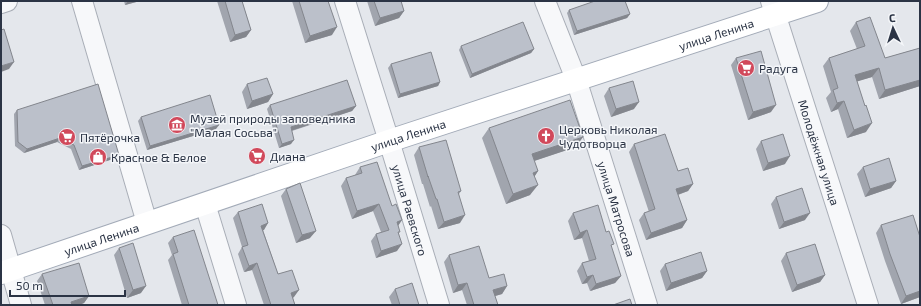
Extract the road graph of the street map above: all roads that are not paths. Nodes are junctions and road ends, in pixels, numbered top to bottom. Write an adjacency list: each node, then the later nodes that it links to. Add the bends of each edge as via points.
1 (7, 1): 6 (street)
2 (82, 1): 11 (street)
3 (345, 1): 9 (street, улица Раевского)
4 (545, 1): 8 (street, улица Матросова)
5 (817, 1): 7 (main road, улица Ленина)
6 (1, 3)
7 (773, 8): 8 (main road, улица Ленина); 18 (street, Молодёжная улица)
8 (576, 80): 9 (main road, улица Ленина); 17 (street, улица Матросова)
9 (389, 141): 10 (main road, улица Ленина); 16 (street, улица Раевского)
10 (205, 204): 11 (main road, улица Ленина); 15 (street)
11 (147, 223): 13 (main road, улица Ленина)
12 (1, 235): 13 (street)
13 (6, 271): 14 (street)
14 (21, 305)
15 (236, 305)
16 (439, 305)
17 (647, 305)
18 (868, 305)

